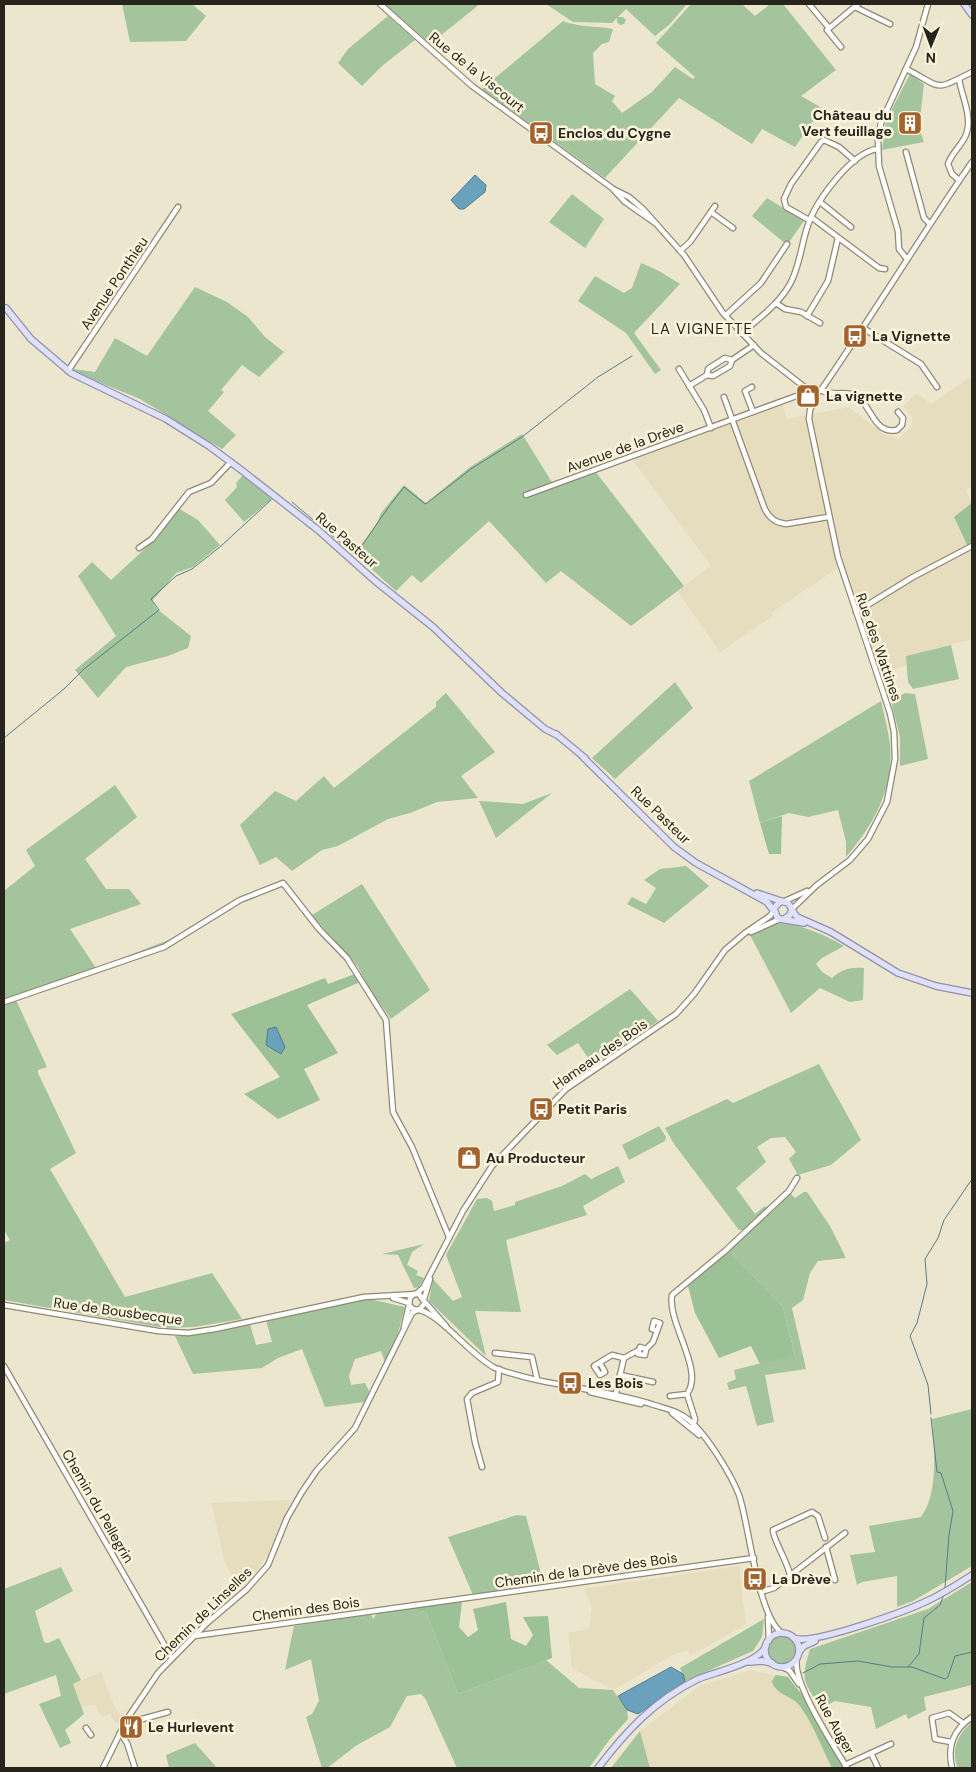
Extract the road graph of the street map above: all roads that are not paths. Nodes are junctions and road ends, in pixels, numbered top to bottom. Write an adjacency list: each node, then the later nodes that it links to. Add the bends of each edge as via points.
1 (380, 4): 30 (street, Rue de la Viscourt, via 476,89 639,204)
2 (809, 4): 8 (street)
3 (928, 4): 10 (street)
4 (964, 4): 6 (main road)
5 (856, 5): 7 (street); 8 (street)
6 (972, 15)
7 (890, 24)
8 (828, 29): 9 (street)
9 (841, 48)
10 (906, 69): 12 (street, via 930,83 943,86); 14 (street, via 881,123)
11 (972, 72): 12 (street)
12 (959, 79): 13 (street)
13 (970, 123): 18 (street, via 965,137 948,162 952,174)
14 (877, 148): 16 (street, via 864,152); 29 (street)
15 (906, 152): 24 (street, via 924,218)
16 (855, 161): 19 (street); 23 (street, via 830,141 822,140 784,199 786,207)
17 (972, 162): 18 (street)
18 (960, 180): 24 (street)
19 (820, 202): 23 (street); 25 (street)
20 (715, 206): 22 (street)
21 (178, 207): 44 (street, Avenue Ponthieu)
22 (711, 212): 26 (street); 30 (street)
23 (810, 219): 27 (street); 34 (street, via 794,276)
24 (929, 223): 31 (street)
25 (851, 227)
26 (732, 228)
27 (838, 238): 33 (street); 37 (street, via 828,281)
28 (786, 244): 36 (street, via 760,284)
29 (899, 245): 31 (street); 32 (street)
30 (680, 251): 36 (street, Rue de la Viscourt)
31 (910, 254): 32 (street)
32 (907, 259): 39 (street)
33 (885, 270)
34 (776, 303): 37 (street); 40 (street)
35 (5, 307): 44 (main road, Rue Pasteur, via 23,330)
36 (726, 315): 40 (street, Rue de la Viscourt)
37 (807, 316): 38 (street)
38 (820, 323)
39 (863, 328): 48 (street, via 921,364); 49 (street)
40 (742, 333): 41 (street, Rue de la Viscourt)
41 (754, 345): 42 (street); 50 (street, Rue de la Viscourt)
42 (732, 360): 45 (street, via 730,366 713,376); 45 (street, via 725,358 708,369)
43 (679, 369): 46 (street)
44 (68, 371): 57 (main road, Rue Pasteur, via 100,389 119,394 192,434)
45 (707, 375): 46 (street)
46 (689, 386): 56 (street)
47 (752, 387): 53 (street, via 745,391)
48 (937, 387)
49 (821, 390): 51 (street); 54 (street, via 855,395 877,423 887,430 897,430 902,425 903,418)
50 (810, 391): 51 (street, Rue de la Viscourt); 53 (street, Avenue de la Drève)
51 (817, 393): 59 (street, Rue des Wattines, via 809,420)
52 (724, 398): 55 (street)
53 (753, 412): 55 (street, Avenue de la Drève)
54 (898, 412)
55 (732, 420): 56 (street, Avenue de la Drève); 59 (street, via 770,517 786,524)
56 (711, 428): 58 (street, Avenue de la Drève)
57 (231, 462): 61 (street, via 211,483 189,492 152,539); 64 (main road, Rue Pasteur, via 433,627 488,682 596,766 674,847)
58 (526, 495)
59 (828, 517): 62 (street, Rue des Wattines)
60 (972, 546): 62 (street)
61 (139, 548)
62 (856, 612): 63 (street, Rue des Wattines, via 891,719 895,746 894,776 883,813 865,843 845,864)
63 (817, 885): 65 (street, Rue des Wattines); 66 (street, Rue des Wattines)
64 (738, 886): 65 (main road, Rue Pasteur); 67 (main road, Rue Pasteur, via 769,903)
65 (783, 901): 66 (main road); 67 (main road, via 776,904)
66 (792, 910): 68 (main road); 69 (main road, via 797,917)
67 (773, 911): 68 (main road); 70 (street, Hameau des Bois)
68 (782, 919): 69 (main road); 70 (street, Hameau des Bois)
69 (823, 929): 71 (main road, via 898,973 936,986)
70 (735, 941): 74 (street, Hameau des Bois, via 676,1014 570,1086 556,1099 489,1170)
71 (972, 993)
72 (4, 1002): 74 (street, via 164,947 240,900 283,883 319,929 348,958 386,1020 393,1112 412,1147)
73 (797, 1178): 93 (street, via 789,1191 672,1295 693,1378)
74 (449, 1236): 75 (street, Hameau des Bois)
75 (435, 1266): 76 (street, Hameau des Bois, via 421,1290); 78 (street, Hameau des Bois)
76 (415, 1294): 77 (street, Rue de Bousbecque); 78 (street); 79 (street)
77 (376, 1296): 79 (street, Rue de Bousbecque); 80 (street, Rue de Bousbecque, via 183,1333)
78 (425, 1300): 81 (street); 83 (street)
79 (409, 1303): 81 (street, via 412,1309); 84 (street)
80 (4, 1306)
81 (418, 1310): 83 (street, via 429,1314); 84 (street, via 412,1313)
82 (657, 1330): 86 (street, via 652,1344 646,1349 641,1346)
83 (457, 1338): 89 (street)
84 (399, 1340): 110 (street, Chemin de Linselles, via 355,1428 302,1492 260,1575)
85 (496, 1353): 91 (street, via 532,1357)
86 (624, 1358): 87 (street, via 612,1355); 90 (street)
87 (600, 1363)
88 (4, 1366): 114 (street, Chemin du Pellegrin)
89 (498, 1369): 91 (street); 97 (street, via 498,1382 472,1393 467,1399)
90 (620, 1375): 92 (street); 94 (street)
91 (537, 1379): 94 (street)
92 (653, 1382)
93 (687, 1394): 95 (street); 96 (street, via 696,1419)
94 (615, 1396): 96 (street, via 655,1405)
95 (670, 1396)
96 (693, 1427): 101 (street, via 738,1492)
97 (482, 1467)
98 (844, 1533): 100 (street)
99 (825, 1538): 102 (street, via 818,1516 812,1512 774,1530 773,1535 787,1561)
100 (826, 1547): 102 (street); 104 (street)
101 (754, 1558): 105 (street); 106 (street, Chemin de la Drève des Bois)
102 (790, 1575): 105 (street, via 774,1588)
103 (972, 1575): 109 (main road, via 916,1606)
104 (835, 1580)
105 (761, 1592): 107 (street)
106 (422, 1604): 110 (street, Chemin des Bois)
107 (766, 1609): 108 (street, via 776,1628); 112 (street, via 770,1631)
108 (784, 1634): 111 (main road); 112 (main road, via 776,1634)
109 (829, 1635): 111 (main road, via 804,1640); 113 (main road, via 806,1645)
110 (194, 1636): 114 (street, Chemin de Linselles)
111 (794, 1638): 113 (main road)
112 (767, 1643): 115 (main road, via 766,1655); 116 (main road, via 759,1655)
113 (798, 1655): 117 (main road, via 790,1665); 118 (street, Rue Auger, via 796,1671)
114 (172, 1658): 122 (street, Chemin de Linselles)
115 (772, 1663): 116 (main road, via 760,1661); 117 (main road)
116 (730, 1667): 129 (main road, via 690,1683 656,1704 626,1732)
117 (782, 1667): 118 (street, Rue Auger, via 791,1672)
118 (804, 1691): 130 (street, Rue Auger)
119 (168, 1712): 122 (street)
120 (972, 1717): 121 (street)
121 (963, 1723): 126 (street); 126 (street, via 949,1714 932,1718 934,1739)
122 (124, 1724): 124 (street, Chemin de Linselles)
123 (86, 1728): 125 (street)
124 (120, 1733): 131 (street, Chemin de Linselles); 132 (street)
125 (90, 1734)
126 (952, 1742): 134 (street)
127 (891, 1744): 128 (street)
128 (871, 1753): 130 (street); 133 (street)
129 (600, 1767)
130 (846, 1767)
131 (103, 1768)
132 (136, 1768)
133 (878, 1768)
134 (952, 1768)

